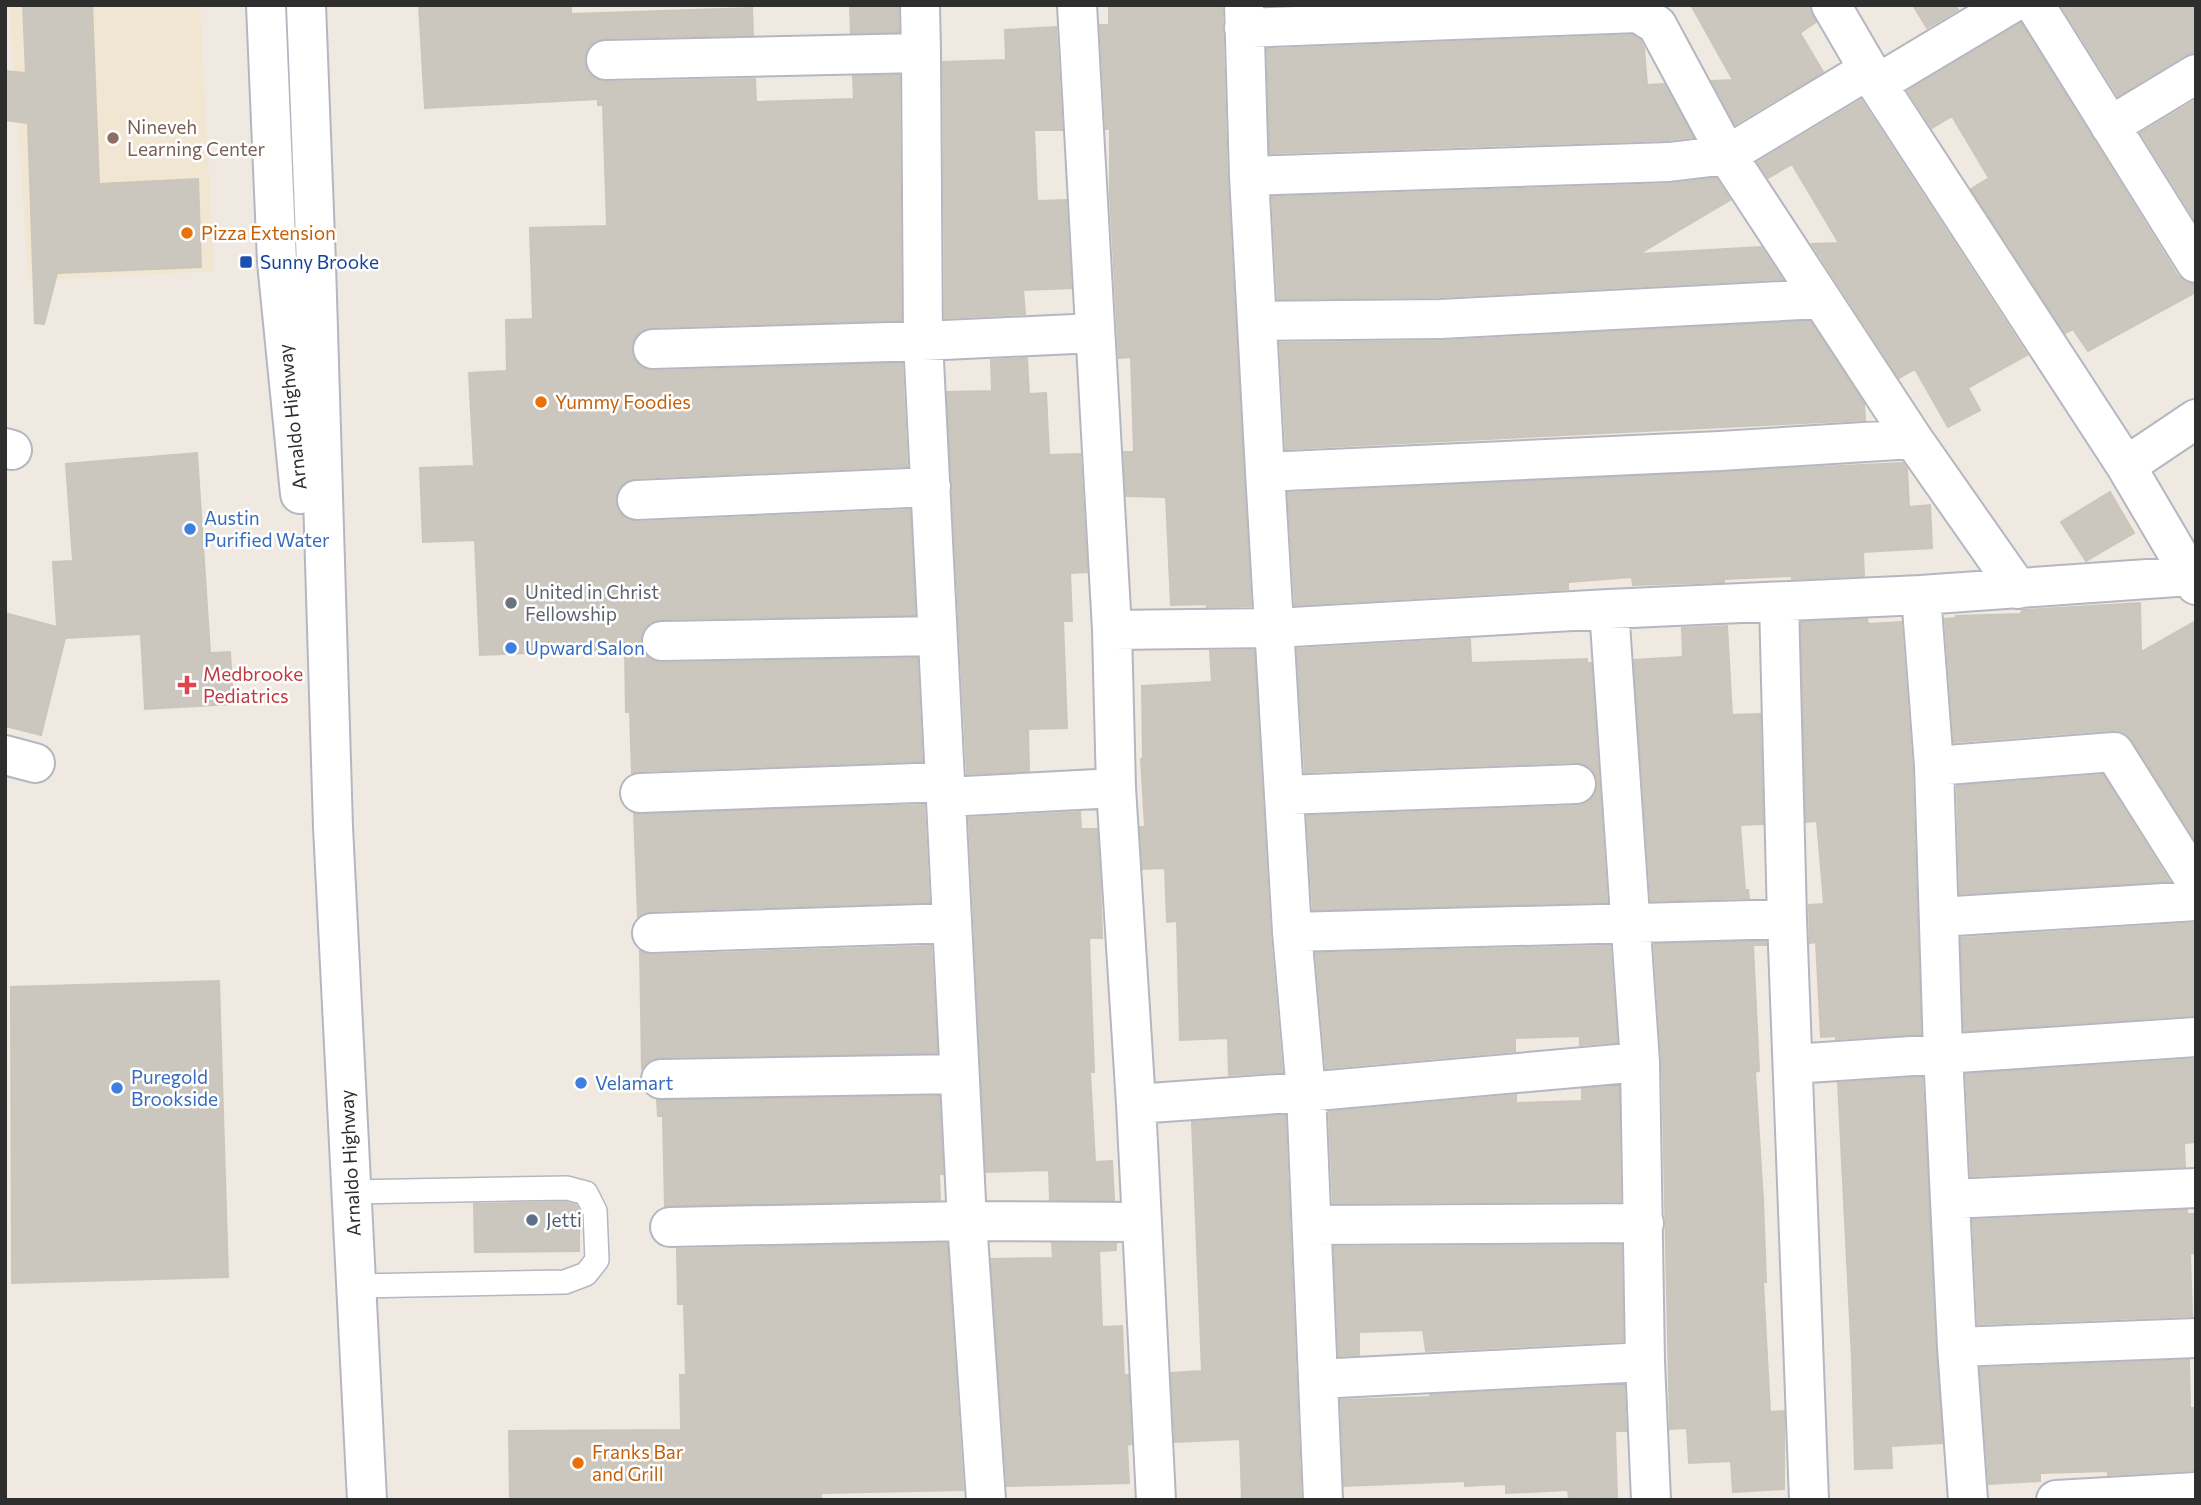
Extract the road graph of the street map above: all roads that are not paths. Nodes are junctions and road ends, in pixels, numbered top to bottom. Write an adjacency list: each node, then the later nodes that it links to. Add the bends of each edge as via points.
1 (266, 5): 43 (street, Arnaldo Highway, via 277,262)
2 (306, 5): 43 (street, Arnaldo Highway)
3 (920, 5): 9 (street)
4 (1077, 5): 19 (street)
5 (1831, 5): 12 (street)
6 (2009, 5): 12 (street)
7 (2035, 5): 13 (street)
8 (1244, 17): 14 (street, via 1638,13 1657,25); 15 (street)
9 (921, 53): 10 (street); 20 (street)
10 (606, 60)
11 (2196, 74): 13 (street)
12 (1873, 77): 14 (street); 24 (street)
13 (2110, 126): 16 (street)
14 (1727, 155): 15 (street, via 1669,162); 17 (street)
15 (1249, 176): 18 (street)
16 (2194, 256)
17 (1820, 299): 18 (street, via 1441,319); 23 (street)
18 (1258, 321): 25 (street)
19 (1095, 332): 20 (street); 34 (street)
20 (923, 341): 21 (street); 26 (street)
21 (653, 349)
22 (2196, 419): 24 (street)
23 (1913, 439): 25 (street); 29 (street)
24 (2126, 466): 28 (street)
25 (1265, 472): 33 (street)
26 (931, 486): 27 (street); 35 (street)
27 (636, 500)
28 (2194, 578): 29 (street)
29 (2018, 589): 30 (street)
30 (1921, 595): 31 (street); 37 (street)
31 (1779, 603): 32 (street); 47 (street)
32 (1609, 609): 33 (street); 48 (street)
33 (1275, 628): 34 (street); 42 (street)
34 (1112, 630): 39 (street)
35 (937, 636): 36 (street); 40 (street)
36 (662, 641)
37 (1934, 766): 44 (street, via 2114,751); 46 (street)
38 (1576, 784): 42 (street)
39 (1116, 788): 40 (street); 59 (street)
40 (945, 789): 41 (street); 49 (street)
41 (640, 793)
42 (1284, 795): 50 (street)
43 (333, 827): 61 (street, Arnaldo Highway)
44 (2196, 883)
45 (2196, 901): 46 (street)
46 (1939, 918): 53 (street)
47 (1787, 919): 48 (street); 55 (street)
48 (1631, 922): 50 (street); 54 (street)
49 (952, 923): 51 (street); 56 (street)
50 (1292, 932): 58 (street)
51 (652, 933)
52 (2196, 1037): 53 (street)
53 (1943, 1053): 55 (street); 62 (street)
54 (1640, 1062): 58 (street); 65 (street)
55 (1793, 1064): 79 (street)
56 (959, 1073): 57 (street); 63 (street)
57 (660, 1079)
58 (1306, 1093): 59 (street); 66 (street)
59 (1136, 1104): 64 (street)
60 (2196, 1188): 62 (street)
61 (351, 1192): 68 (street, Arnaldo Highway); 68 (lane, via 567,1188 586,1193 595,1211 597,1260 586,1274 565,1282)
62 (1950, 1199): 70 (street)
63 (967, 1221): 64 (street); 67 (street); 75 (street)
64 (1141, 1222): 76 (street)
65 (1644, 1223): 66 (street); 71 (street)
66 (1312, 1225): 72 (street)
67 (670, 1227)
68 (358, 1286): 74 (street, Arnaldo Highway)
69 (2196, 1338): 70 (street)
70 (1957, 1347): 80 (street)
71 (1645, 1362): 72 (street); 78 (street)
72 (1318, 1379): 77 (street)
73 (2196, 1492): 81 (street)
74 (367, 1500)
75 (986, 1500)
76 (1154, 1500)
77 (1322, 1500)
78 (1651, 1500)
79 (1810, 1500)
80 (1968, 1500)
81 (2056, 1500)

